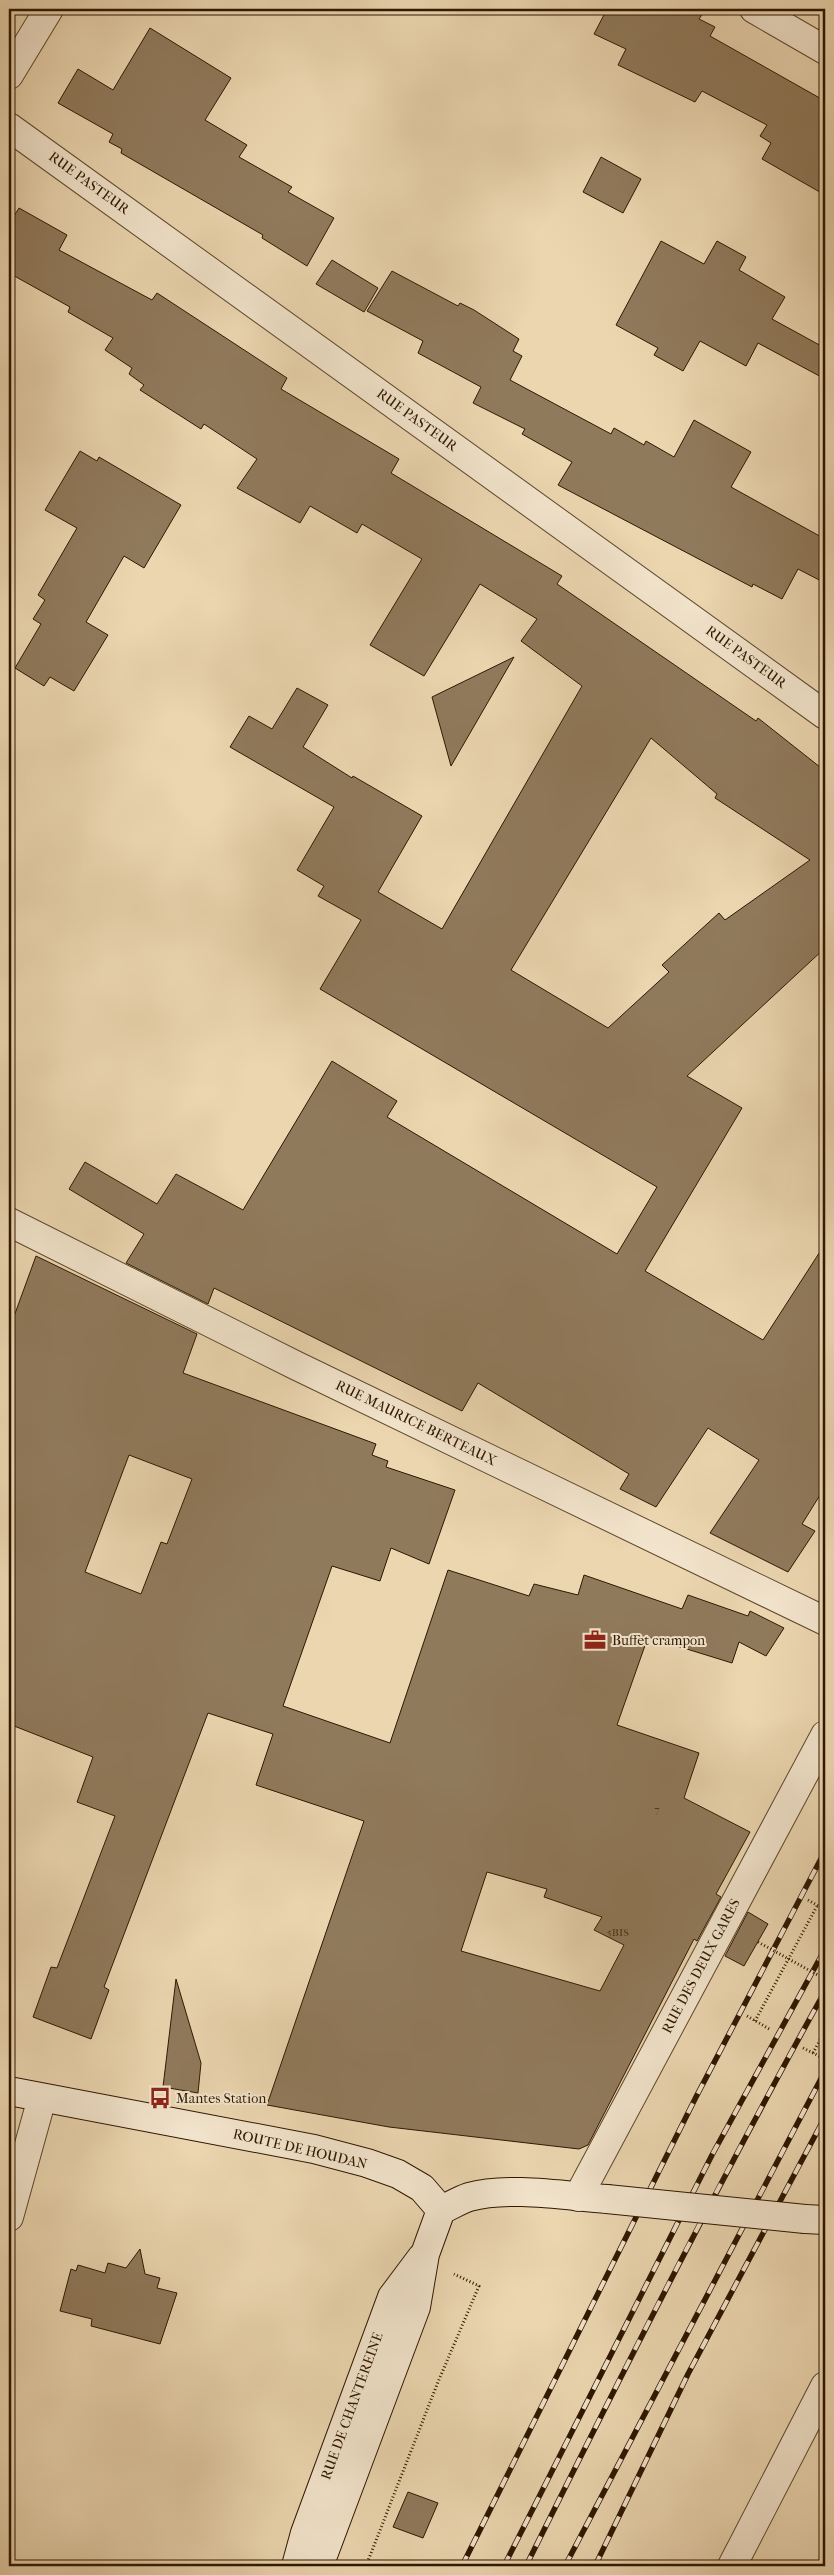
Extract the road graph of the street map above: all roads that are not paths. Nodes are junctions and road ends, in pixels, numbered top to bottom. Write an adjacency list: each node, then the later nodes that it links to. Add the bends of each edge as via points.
1 (49, 9): 4 (street)
2 (754, 9): 3 (street)
3 (825, 50)
4 (9, 75)
5 (9, 127): 6 (street, RUE PASTEUR)
6 (825, 715)
7 (9, 1222): 8 (street, RUE MAURICE BERTEAUX, via 295,1365)
8 (825, 1621)
9 (825, 1735): 12 (street, RUE DES DEUX GARES)
10 (9, 2091): 11 (street, ROUTE DE HOUDAN)
11 (42, 2098): 13 (street, ROUTE DE HOUDAN, via 314,2149 367,2163 398,2174 422,2188); 14 (street)
12 (578, 2197): 13 (street, via 492,2194 469,2197); 15 (street, bridge)
13 (441, 2210): 16 (street, RUE DE CHANTEREINE)
14 (9, 2217)
15 (815, 2220)
16 (425, 2254): 18 (street, RUE DE CHANTEREINE, via 392,2297); 19 (street, RUE DE CHANTEREINE, via 416,2307)
17 (825, 2386): 20 (street)
18 (296, 2566)
19 (319, 2566)
20 (732, 2566)

